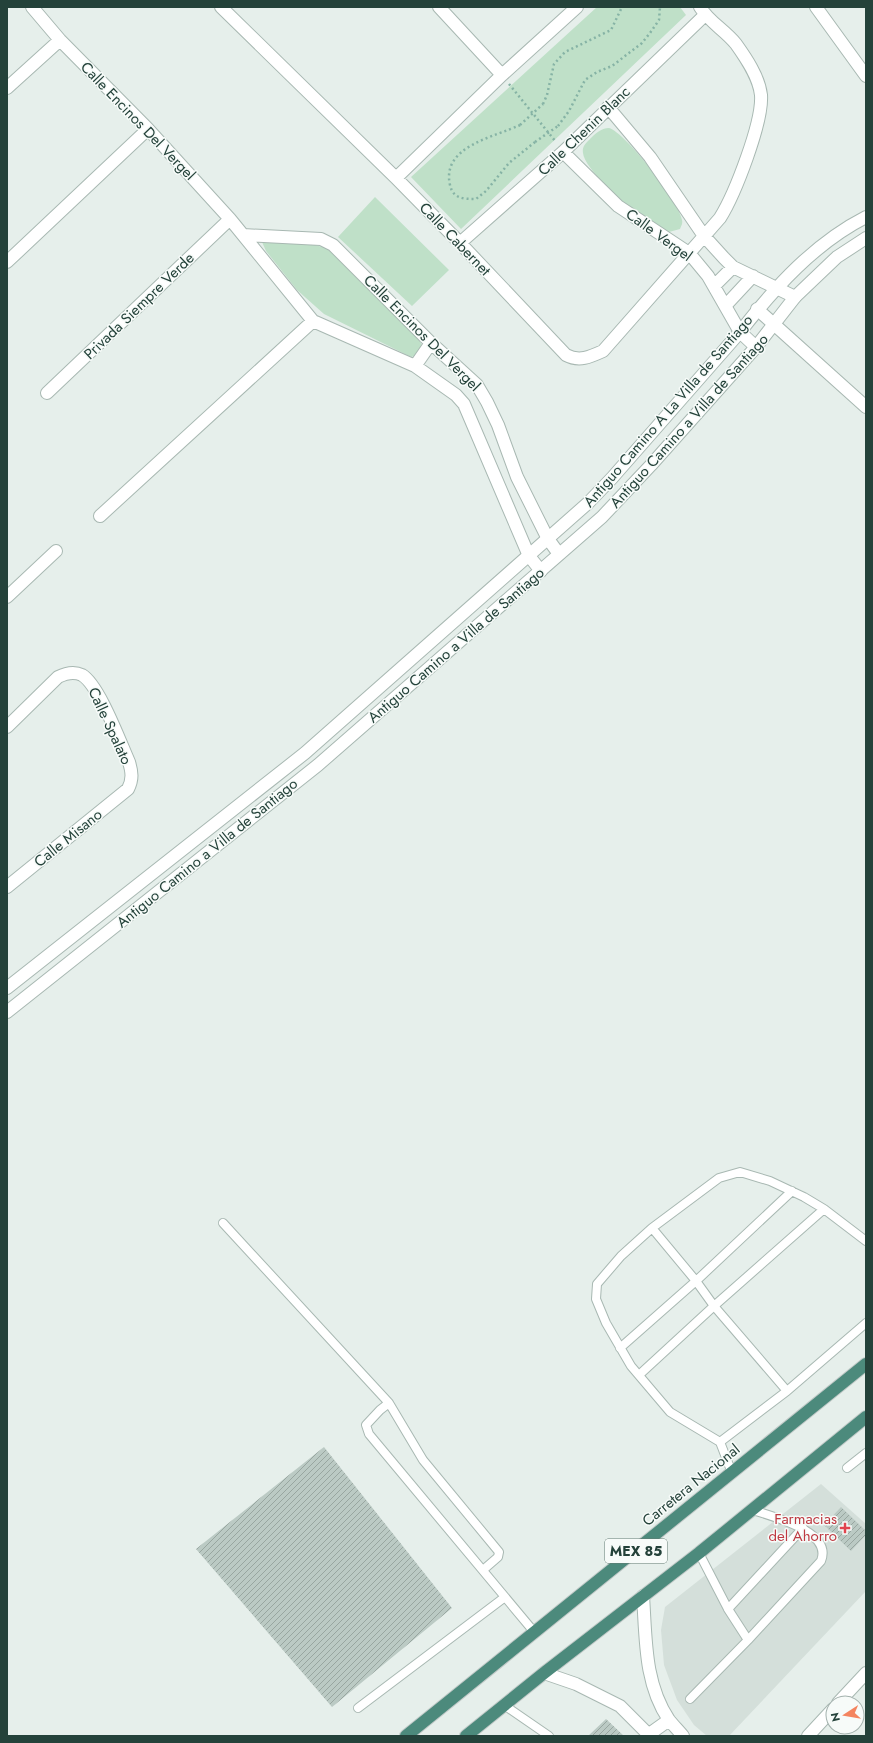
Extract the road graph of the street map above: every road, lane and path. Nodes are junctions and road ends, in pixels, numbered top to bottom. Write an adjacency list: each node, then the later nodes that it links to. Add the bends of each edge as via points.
1 (32, 7): 9 (street, Calle Encinos Del Vergel)
2 (221, 7): 16 (street, Calle Cabernet)
3 (439, 7): 10 (street)
4 (577, 7): 10 (street)
5 (622, 7): 6 (path, bridge, via 610,30 565,52 554,64 547,95 542,104 520,125 468,145 455,159 448,173 454,195 463,199 476,199 509,163 558,126 569,111 584,80 612,66 646,38 659,20)
6 (660, 7)
7 (816, 7): 11 (street)
8 (702, 11): 13 (street, Calle Chenin Blanc); 20 (street, via 735,43 750,65 761,96 760,112 737,186 726,208)
9 (60, 40): 12 (street); 14 (street, Calle Encinos Del Vergel)
10 (502, 75): 15 (path); 16 (street)
11 (866, 76)
12 (7, 88)
13 (608, 107): 15 (street, Calle Chenin Blanc); 20 (street, Calle Vergel, via 650,157)
14 (148, 130): 18 (street, Calle Encinos Del Vergel); 24 (street)
15 (563, 152): 22 (street, Calle Chenin Blanc); 23 (street, Calle Vergel, via 618,206)
16 (396, 178): 22 (street, Calle Cabernet)
17 (866, 217): 28 (street, Antiguo Camino A La Villa de Santiago, via 838,232)
18 (230, 219): 19 (street, Calle Encinos Del Vergel); 38 (street, Privada Siempre Verde)
19 (243, 235): 32 (street, Calle Encinos Del Vergel); 35 (street, Calle Encinos Del Vergel, via 321,239 333,245)
20 (704, 236): 23 (street); 25 (street, Calle Vergel)
21 (866, 238): 29 (street, Antiguo Camino a Villa de Santiago, via 837,257)
22 (460, 243): 23 (street, Calle Cabernet, via 566,355 573,359 591,357 603,351)
23 (689, 253): 27 (street, Calle Vergel)
24 (7, 262)
25 (733, 267): 26 (street, Calle Vergel); 27 (street)
26 (753, 276): 28 (street, Calle Vergel); 30 (street)
27 (714, 286): 30 (street, Calle Vergel)
28 (776, 288): 29 (street, Calle Vergel); 31 (street, Antiguo Camino A La Villa de Santiago)
29 (796, 297): 33 (street, Antiguo Camino a Villa de Santiago)
30 (726, 305): 34 (street, Calle Vergel)
31 (757, 309): 33 (street); 34 (street, Antiguo Camino A La Villa de Santiago)
32 (313, 321): 37 (street, Calle Encinos Del Vergel); 40 (street)
33 (775, 324): 36 (street, Antiguo Camino a Villa de Santiago); 39 (street)
34 (740, 332): 36 (street, Calle Vergel); 41 (street, Antiguo Camino A La Villa de Santiago, via 612,478)
35 (431, 343): 37 (street); 41 (street, Calle Encinos Del Vergel, via 477,385 488,402 517,477)
36 (756, 347): 43 (street, Antiguo Camino a Villa de Santiago, via 624,494)
37 (415, 366): 44 (street, Calle Encinos Del Vergel, via 456,395 464,404)
38 (47, 393)
39 (866, 408)
40 (100, 516)
41 (548, 539): 43 (street, Calle Encinos Del Vergel); 44 (street, Antiguo Camino A La Villa de Santiago)
42 (56, 551): 46 (street)
43 (559, 554): 45 (street, Antiguo Camino a Villa de Santiago)
44 (529, 556): 45 (street, Calle Encinos Del Vergel); 50 (street, Antiguo Camino A La Villa de Santiago, via 305,753)
45 (541, 571): 51 (street, Antiguo Camino a Villa de Santiago, via 318,765)
46 (7, 597)
47 (7, 727): 48 (street, Calle Spalato, via 58,677 72,672 81,674 94,687 130,762 132,782)
48 (128, 789): 49 (street, Calle Misano)
49 (7, 887)
50 (7, 988)
51 (7, 1012)
52 (792, 1191): 53 (lane); 55 (lane, via 740,1172 719,1178); 57 (lane)
53 (824, 1209): 56 (lane); 58 (lane)
54 (223, 1223): 64 (lane)
55 (652, 1228): 57 (lane); 60 (lane, via 621,1256 597,1284 596,1299)
56 (866, 1241)
57 (696, 1281): 58 (lane); 60 (lane)
58 (714, 1306): 62 (lane); 63 (lane)
59 (866, 1323): 63 (lane)
60 (620, 1348): 62 (lane)
61 (866, 1364): 69 (highway, Carretera Nacional / MEX 85)
62 (639, 1375): 66 (lane, via 670,1412)
63 (788, 1391): 66 (lane)
64 (389, 1404): 73 (lane, via 423,1460 499,1552 498,1557); 73 (lane, via 366,1425 369,1434)
65 (866, 1417): 70 (highway, MEX 85)
66 (720, 1442): 69 (lane)
67 (866, 1453): 68 (lane)
68 (847, 1468)
69 (732, 1473): 77 (highway, Carretera Nacional / MEX 85)
70 (753, 1510): 71 (lane); 72 (highway, MEX 85)
71 (803, 1528): 76 (lane); 78 (lane, via 821,1544 821,1561)
72 (699, 1553): 74 (highway, MEX 85); 76 (lane)
73 (482, 1570): 75 (lane)
74 (643, 1596): 79 (highway, MEX 85); 86 (street, via 649,1674)
75 (505, 1597): 77 (lane); 84 (lane)
76 (728, 1609): 78 (lane)
77 (535, 1633): 88 (highway, Carretera Nacional / MEX 85)
78 (748, 1640): 82 (lane)
79 (544, 1673): 83 (highway, MEX 85); 87 (street, via 576,1684 620,1706)
80 (866, 1673): 81 (street)
81 (845, 1695)
82 (690, 1699)
83 (504, 1705): 89 (highway, MEX 85); 90 (lane)
84 (358, 1708)
85 (825, 1718): 92 (street)
86 (669, 1720): 87 (street); 91 (street)
87 (649, 1735)
88 (406, 1736)
89 (466, 1736)
90 (549, 1736)
91 (683, 1736)
92 (808, 1736)

